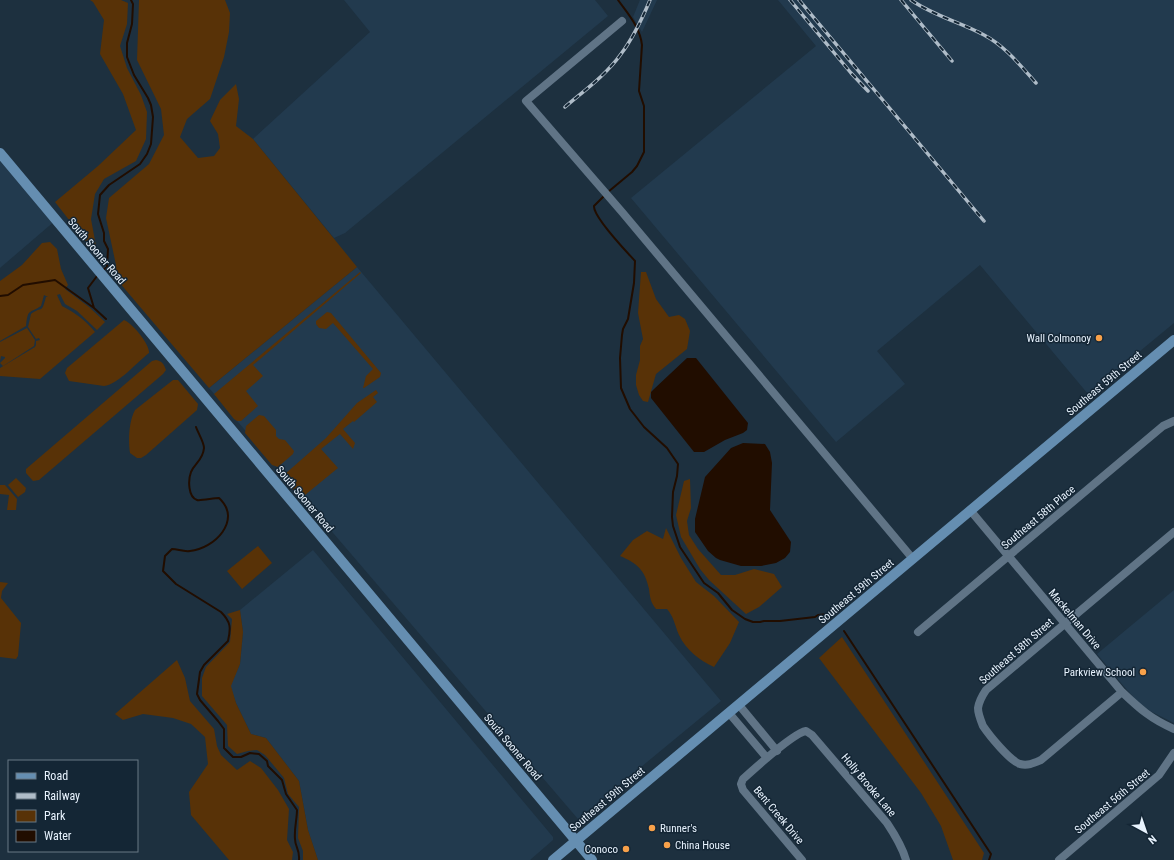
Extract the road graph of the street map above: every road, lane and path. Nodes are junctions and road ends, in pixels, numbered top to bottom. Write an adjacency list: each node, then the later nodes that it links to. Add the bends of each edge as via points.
1 (622, 21): 8 (street, via 526,101)
2 (0, 153): 18 (main road, South Sooner Road)
3 (1174, 340): 5 (main road, Southeast 59th Street)
4 (1174, 421): 7 (street, Southeast 58th Place, via 1163,426)
5 (970, 510): 7 (street, Mackelman Drive); 8 (main road, Southeast 59th Street)
6 (1174, 532): 9 (street, Southeast 58th Street)
7 (1008, 556): 9 (street, Mackelman Drive); 10 (street, Southeast 58th Place)
8 (913, 559): 12 (main road, Southeast 59th Street)
9 (1065, 624): 11 (street, Mackelman Drive); 11 (street, Southeast 58th Street, via 986,690 981,698 978,708 984,726 1009,758 1020,764 1034,764 1041,760)
10 (918, 632)
11 (1122, 692): 14 (street, Mackelman Drive, via 1147,715)
12 (739, 705): 13 (main road, Southeast 59th Street); 15 (street)
13 (729, 713): 17 (street); 18 (main road, Southeast 59th Street)
14 (1174, 729)
15 (777, 751): 17 (street); 22 (street, Holly Brooke Lane, via 799,733 806,731 812,735 887,823 903,849)
16 (1174, 753): 23 (street, Southeast 56th Street, via 1159,775)
17 (767, 758): 21 (street, Bent Creek Drive, via 743,779 743,790)
18 (576, 841): 19 (main road, Southeast 59th Street); 20 (main road, South Sooner Road)
19 (553, 860)
20 (592, 860)
21 (802, 860)
22 (906, 860)
23 (1059, 860)

